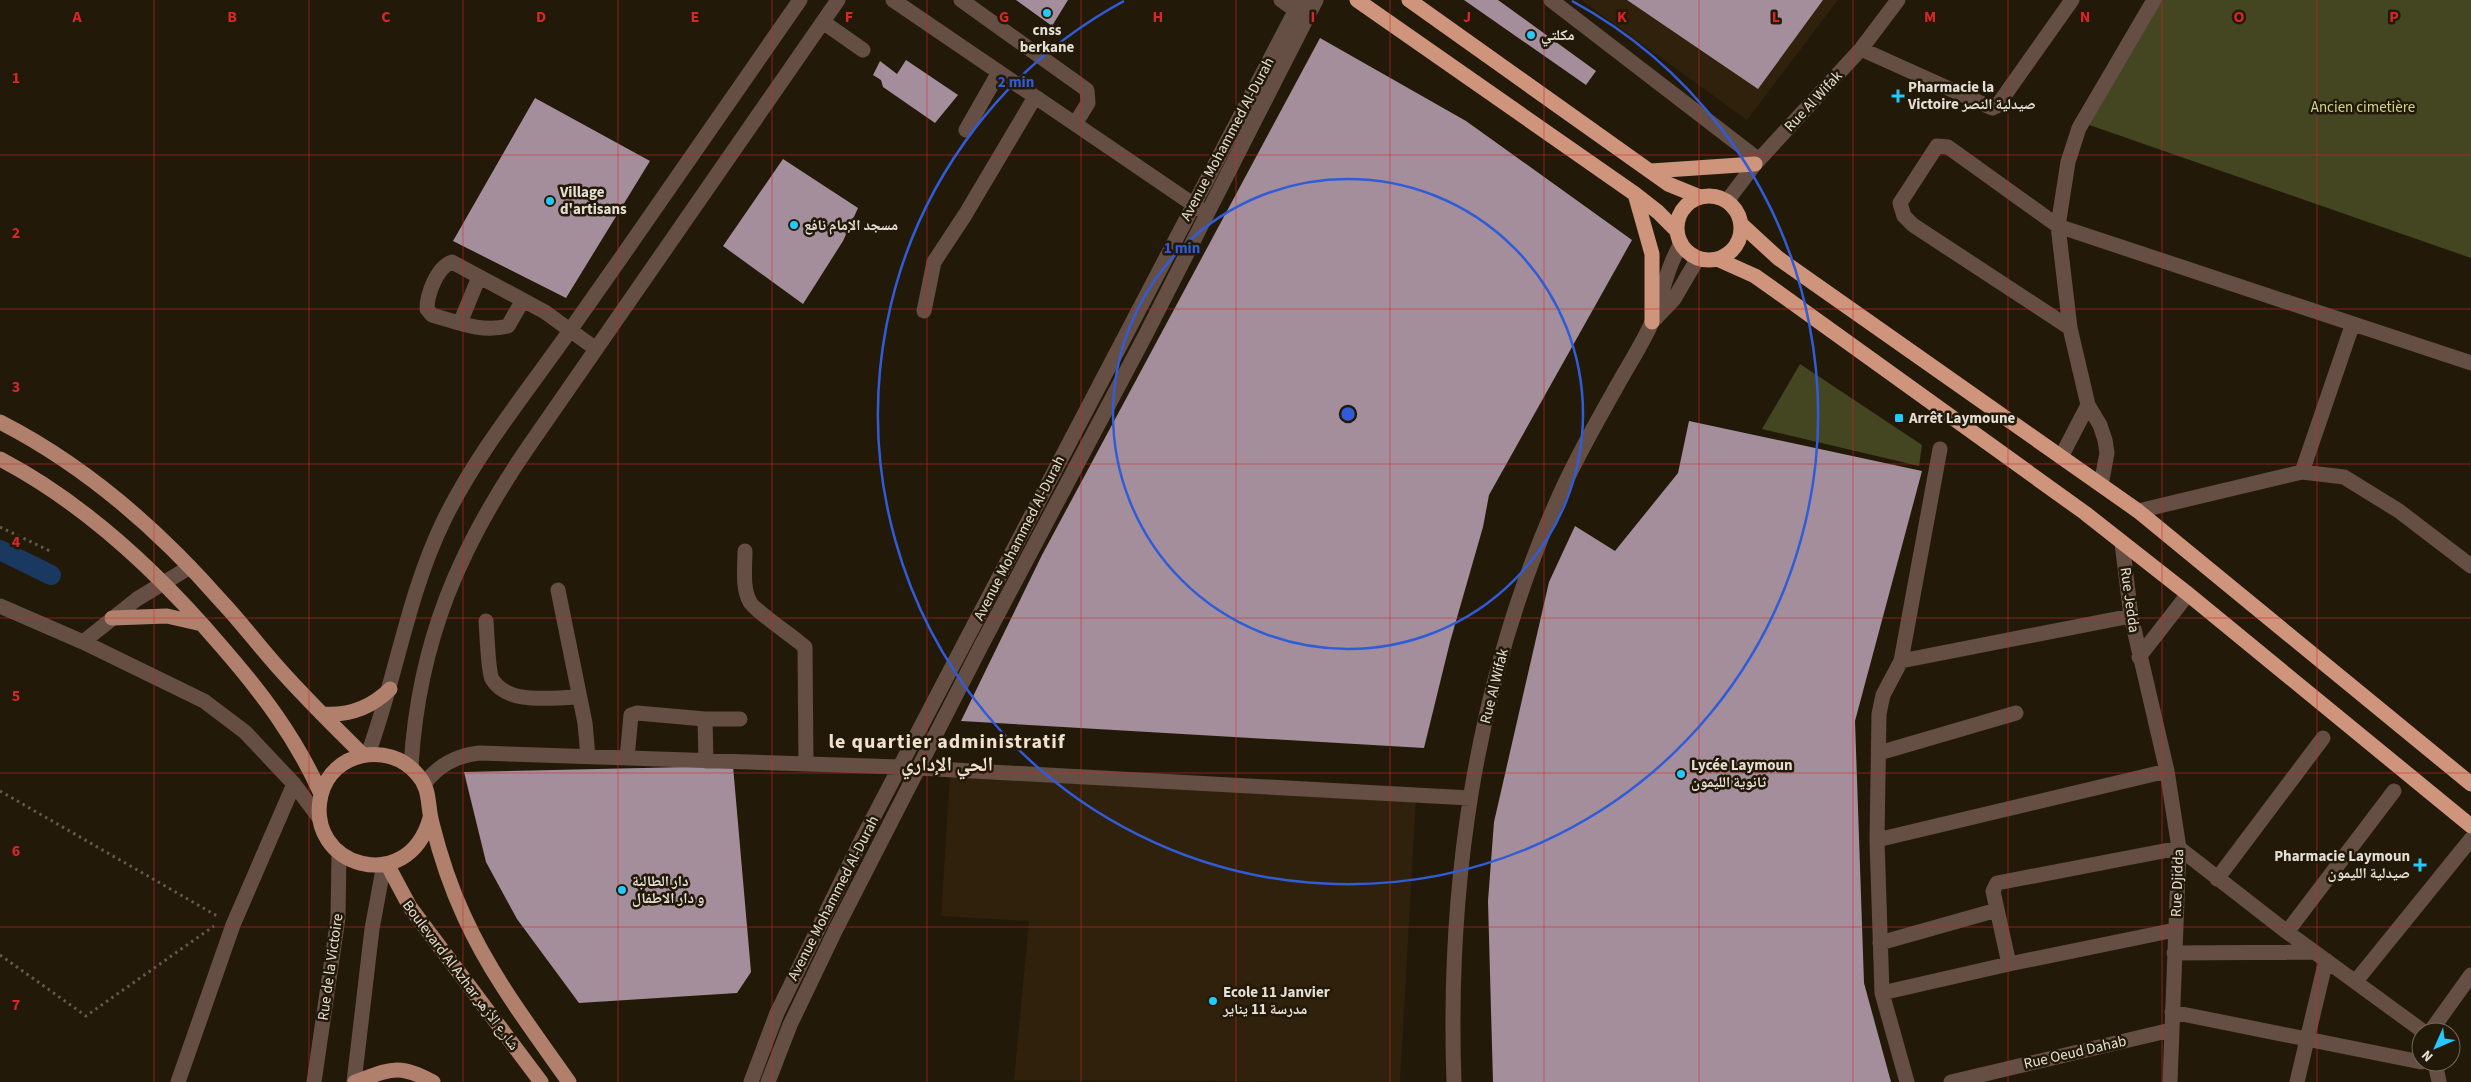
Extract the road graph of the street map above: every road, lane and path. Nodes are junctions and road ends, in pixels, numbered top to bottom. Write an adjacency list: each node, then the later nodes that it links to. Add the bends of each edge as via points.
1 (800, 0): 41 (street)
2 (838, 0): 15 (street)
3 (893, 0): 18 (street)
4 (961, 0): 20 (street, via 1087,90 1088,103)
5 (1280, 0): 13 (street)
6 (1316, 0): 14 (street, Avenue Mohammed Al-Durah)
7 (1358, 0): 24 (highway)
8 (1409, 0): 23 (highway)
9 (1551, 0): 22 (street)
10 (1898, 0): 16 (street, Rue Al Wifak)
11 (2072, 0): 16 (street, via 1997,106 1992,108)
12 (2154, 0): 30 (street, via 2079,128 2068,162)
13 (1297, 5): 14 (street); 27 (street, Avenue Mohammed Al-Durah)
14 (1308, 19): 28 (street, Avenue Mohammed Al-Durah)
15 (823, 22): 17 (street); 42 (street)
16 (1861, 49): 22 (street, Rue Al Wifak)
17 (863, 50)
18 (999, 72): 19 (street); 21 (street)
19 (1035, 97): 20 (street); 36 (street, via 934,262)
20 (1074, 124): 27 (street)
21 (966, 130)
22 (1757, 162): 23 (highway); 26 (street, Rue Al Wifak)
23 (1651, 171): 25 (highway, via 1676,188)
24 (1635, 194): 31 (highway, via 1658,212); 37 (highway, via 1652,254)
25 (1700, 197): 26 (highway, via 1718,197); 31 (highway, via 1682,210 1678,220)
26 (1727, 201): 29 (highway, via 1739,215)
27 (1192, 205): 28 (street); 82 (street, Avenue Mohammed Al-Durah)
28 (1208, 214): 84 (street, Avenue Mohammed Al-Durah)
29 (1741, 224): 33 (highway, via 1741,233 1733,250); 47 (highway, via 1778,258)
30 (2058, 226): 39 (street); 40 (street); 40 (street, via 1943,146 1937,146 1933,151 1900,203 1904,216 1913,225)
31 (1679, 237): 32 (highway, via 1691,254); 37 (street, Rue Al Wifak)
32 (1698, 258): 33 (highway); 37 (street, Rue Al Wifak, via 1674,299)
33 (1718, 259): 53 (highway, via 1772,288 2047,484)
34 (479, 278): 35 (street); 38 (street); 38 (street, via 452,262 444,265 437,276 427,309 432,315)
35 (523, 300): 38 (street, via 508,326 478,328); 41 (street)
36 (924, 311)
37 (1652, 322): 92 (street, Rue Al Wifak, via 1586,441 1553,509 1525,579 1502,651)
38 (460, 323)
39 (2352, 326): 43 (street); 49 (street)
40 (2070, 328): 44 (street)
41 (570, 331): 42 (street); 69 (street, via 482,454 444,520 404,626)
42 (596, 349): 83 (street, via 487,509 452,579 439,616 418,703)
43 (2471, 363)
44 (2088, 405): 47 (street); 50 (street, via 2105,440 2107,453)
45 (0, 422): 57 (main road, via 59,455 89,477 156,533)
46 (1940, 449): 68 (street)
47 (2061, 457): 50 (highway)
48 (0, 459): 58 (main road, via 76,507)
49 (2302, 472): 51 (street); 56 (street, via 2344,477 2358,484)
50 (2101, 485): 51 (highway)
51 (2138, 511): 88 (highway)
52 (0, 527): 54 (path)
53 (2122, 543): 60 (highway); 62 (street, Rue Jedda)
54 (50, 551)
55 (745, 551): 81 (street, via 745,584 750,603 805,647)
56 (2471, 566)
57 (190, 567): 58 (street); 72 (main road)
58 (163, 583): 63 (street); 65 (main road)
59 (558, 590): 70 (street)
60 (2188, 594): 67 (street); 95 (highway)
61 (0, 606): 66 (street)
62 (2131, 616): 67 (street, Rue Jedda); 68 (street)
63 (112, 618): 65 (main road, via 167,616); 66 (street)
64 (486, 621): 70 (street, via 492,678 502,689 512,695 539,698)
65 (202, 624): 91 (main road, via 284,723)
66 (83, 642): 86 (street, via 204,701 245,732)
67 (2139, 657): 85 (street, Rue Djidda)
68 (1901, 661): 76 (street, via 1883,694 1879,714)
69 (390, 690): 72 (main road, via 359,710 347,714); 77 (street)
70 (580, 697): 78 (street)
71 (2016, 713): 76 (street)
72 (322, 714): 77 (main road)
73 (706, 719): 74 (street); 79 (street, via 630,715); 80 (street)
74 (740, 719)
75 (2323, 738): 101 (street)
76 (1879, 753): 97 (street)
77 (366, 754): 83 (main road, via 391,756); 91 (main road, via 337,768)
78 (588, 757): 79 (street); 87 (street, via 466,755 442,765)
79 (627, 758): 80 (street)
80 (706, 761): 81 (street)
81 (806, 764): 82 (street)
82 (900, 767): 84 (street); 126 (street, Avenue Mohammed Al-Durah, via 808,945 776,1013)
83 (411, 768): 87 (main road)
84 (920, 768): 92 (street); 127 (street, Avenue Mohammed Al-Durah, via 823,955)
85 (2166, 771): 97 (street); 98 (street, Rue Djidda)
86 (294, 784): 94 (street); 120 (street, via 233,925)
87 (424, 784): 93 (main road, via 430,800)
88 (2471, 784)
89 (0, 791): 107 (path, via 223,919 86,1016)
90 (2394, 791): 104 (street)
91 (321, 794): 94 (main road)
92 (1470, 798): 128 (street, Rue Al Wifak, via 1455,948)
93 (430, 818): 100 (main road, via 411,852); 125 (main road, Boulevard Al Azhar شارع الأزهر, via 451,884 480,948 501,985)
94 (320, 819): 99 (main road, via 324,832)
95 (2471, 826)
96 (2471, 839): 111 (street)
97 (1878, 840): 105 (street)
98 (2179, 848): 101 (street); 102 (street, via 1997,883 1993,891); 103 (street, Rue Djidda)
99 (339, 852): 100 (main road, via 360,863); 121 (street, Rue de la Victoire, via 338,918)
100 (386, 864): 122 (street, via 372,929); 124 (main road, Boulevard Al Azhar شارع الأزهر, via 410,907)
101 (2218, 879): 104 (street)
102 (1997, 910): 105 (street); 109 (street)
103 (2175, 930): 106 (street, Rue Djidda); 109 (street)
104 (2288, 932): 108 (street)
105 (1880, 943): 112 (street)
106 (2174, 953): 108 (street); 113 (street, Rue Djidda)
107 (0, 955)
108 (2320, 956): 111 (street); 117 (street)
109 (2009, 964): 112 (street)
110 (2471, 975): 115 (street)
111 (2356, 981): 114 (street)
112 (1882, 994): 129 (street)
113 (2172, 1012): 116 (street, Rue Djidda); 117 (street)
114 (2411, 1022)
115 (2437, 1022)
116 (2171, 1030): 119 (street, Rue Djidda); 130 (street, Rue Oeud Dahab)
117 (2307, 1038): 118 (street); 131 (street)
118 (2411, 1059)
119 (2175, 1081)
120 (178, 1082)
121 (314, 1082)
122 (355, 1082): 123 (main road, via 393,1069 410,1070)
123 (433, 1082)
124 (541, 1082)
125 (569, 1082)
126 (751, 1082)
127 (768, 1082)
128 (1454, 1082)
129 (1907, 1082)
130 (1951, 1082)
131 (2298, 1082)

